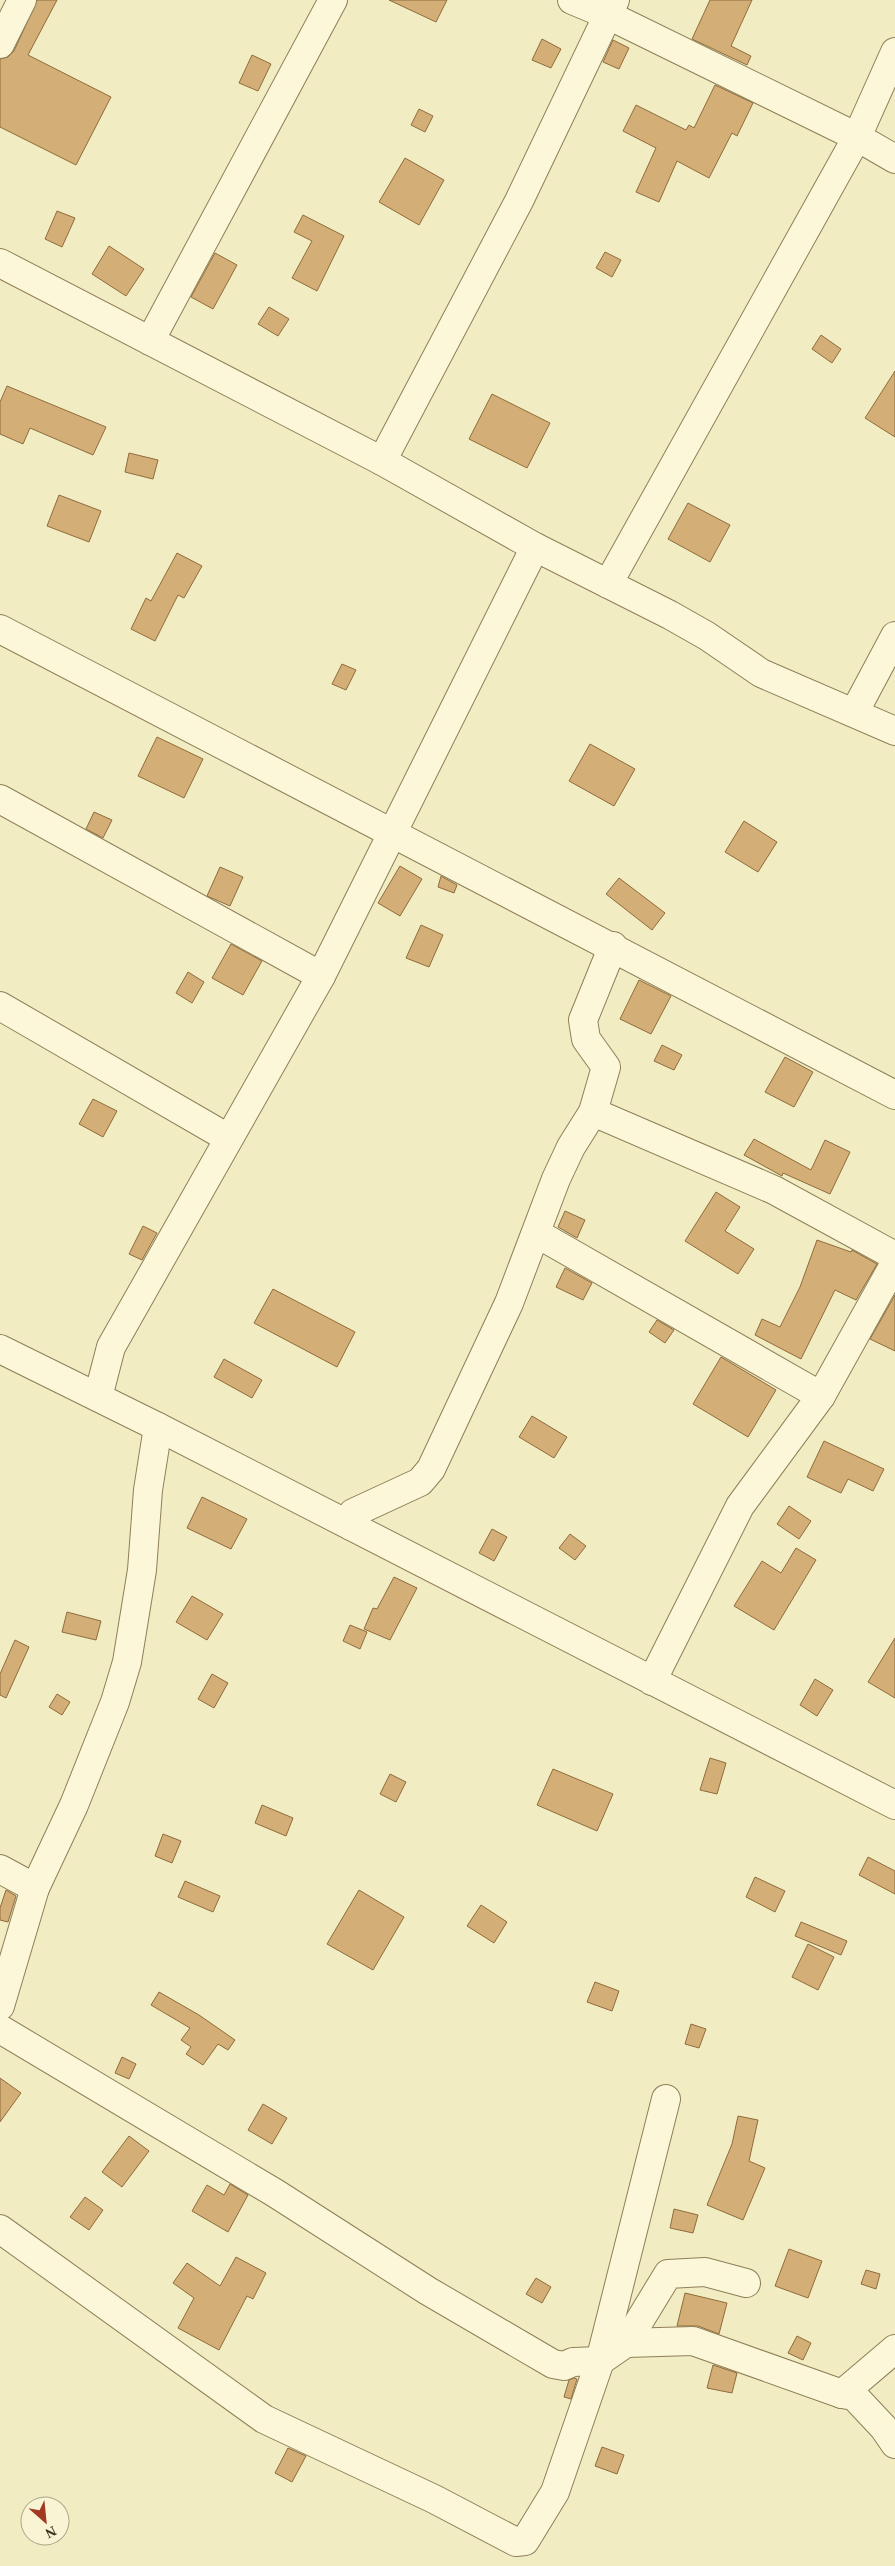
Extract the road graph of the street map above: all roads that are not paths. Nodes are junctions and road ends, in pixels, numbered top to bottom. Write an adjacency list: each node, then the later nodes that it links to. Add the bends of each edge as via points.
1 (22, 0): 5 (street)
2 (333, 0): 10 (street)
3 (572, 0): 4 (street)
4 (612, 7): 7 (street); 11 (street, via 519,201)
5 (0, 44)
6 (895, 52): 7 (street)
7 (857, 137): 8 (street); 13 (street)
8 (895, 159)
9 (0, 262): 10 (street)
10 (150, 341): 11 (street)
11 (382, 461): 12 (street)
12 (535, 547): 13 (street); 19 (street)
13 (608, 584): 16 (street, via 707,636 761,673)
14 (0, 629): 19 (street)
15 (895, 636): 16 (street)
16 (854, 713): 17 (street)
17 (895, 730)
18 (0, 800): 21 (street)
19 (393, 832): 20 (street); 21 (street)
20 (613, 946): 23 (street); 24 (street, via 583,1020 586,1040 606,1067)
21 (321, 976): 25 (street)
22 (0, 1006): 25 (street)
23 (895, 1095)
24 (593, 1112): 26 (street, via 571,1147); 27 (street, via 774,1190)
25 (228, 1138): 31 (street, via 111,1347)
26 (536, 1233): 30 (street); 33 (street, via 509,1303 432,1469 420,1482 352,1513)
27 (895, 1256)
28 (895, 1263): 30 (street)
29 (0, 1349): 31 (street)
30 (821, 1396): 34 (street, via 740,1506)
31 (98, 1397): 32 (street)
32 (158, 1427): 33 (street); 37 (street, via 148,1490 142,1570 126,1662 115,1702 74,1805)
33 (351, 1526): 34 (street)
34 (652, 1681): 35 (street)
35 (895, 1805)
36 (0, 1870): 37 (street)
37 (36, 1888): 38 (street)
38 (0, 2006)
39 (0, 2029): 45 (street, via 553,2364 564,2366 573,2362)
40 (666, 2099): 45 (street)
41 (0, 2230): 45 (street, via 264,2419 434,2499 516,2542 525,2541 556,2492)
42 (746, 2283): 43 (street, via 705,2272 668,2274)
43 (626, 2343): 45 (street); 46 (street, via 693,2341)
44 (895, 2349): 46 (street)
45 (600, 2361)
46 (842, 2394): 47 (street, via 854,2396)
47 (895, 2444)

